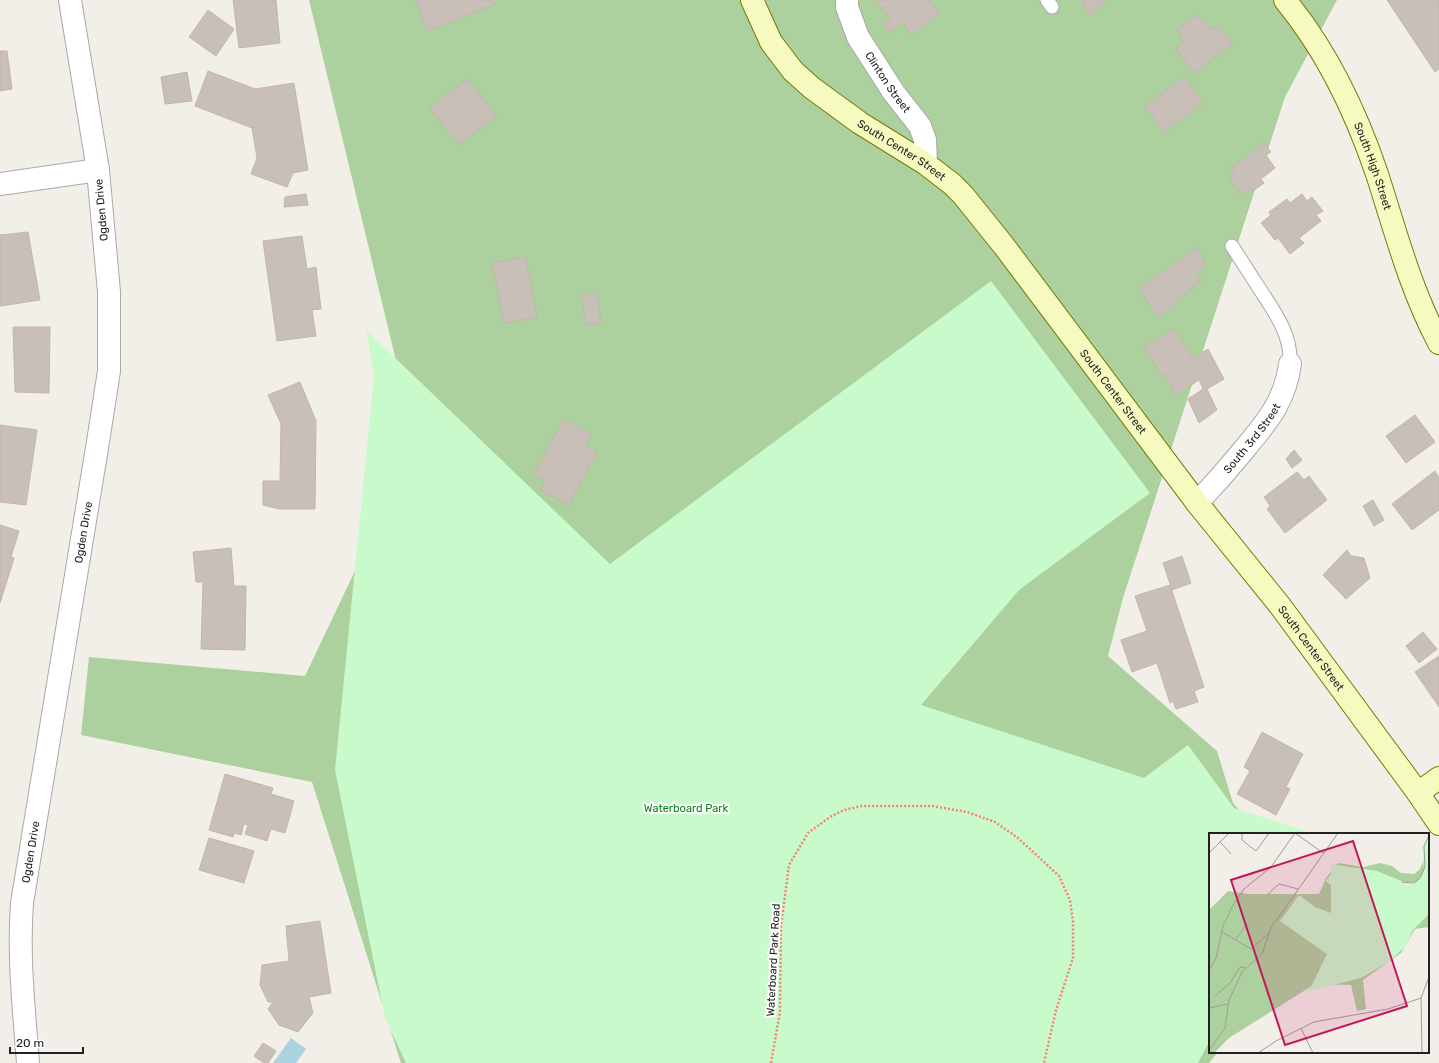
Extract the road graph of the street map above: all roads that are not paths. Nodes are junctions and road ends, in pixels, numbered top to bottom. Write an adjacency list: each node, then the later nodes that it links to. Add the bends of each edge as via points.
1 (70, 0): 6 (street, Ogden Drive)
2 (752, 0): 5 (street, South Center Street, via 771,42 793,71 841,110)
3 (847, 0): 5 (street, Clinton Street, via 858,37 894,93 920,126 925,140)
4 (1286, 0): 9 (street, South High Street, via 1323,54 1352,111 1374,167 1406,268)
5 (926, 164): 11 (street, South Center Street, via 963,195 1004,246)
6 (98, 170): 7 (street); 15 (street, Ogden Drive, via 109,292 109,371 22,903 20,959)
7 (0, 184)
8 (1232, 246): 10 (lane, via 1279,320 1291,355)
9 (1439, 343)
10 (1290, 364): 11 (street, South 3rd Street, via 1283,393 1262,429)
11 (1197, 503): 13 (street, South Center Street, via 1281,607)
12 (1439, 778): 13 (street)
13 (1418, 794): 14 (street, South Center Street)
14 (1439, 824)
15 (28, 1063)

